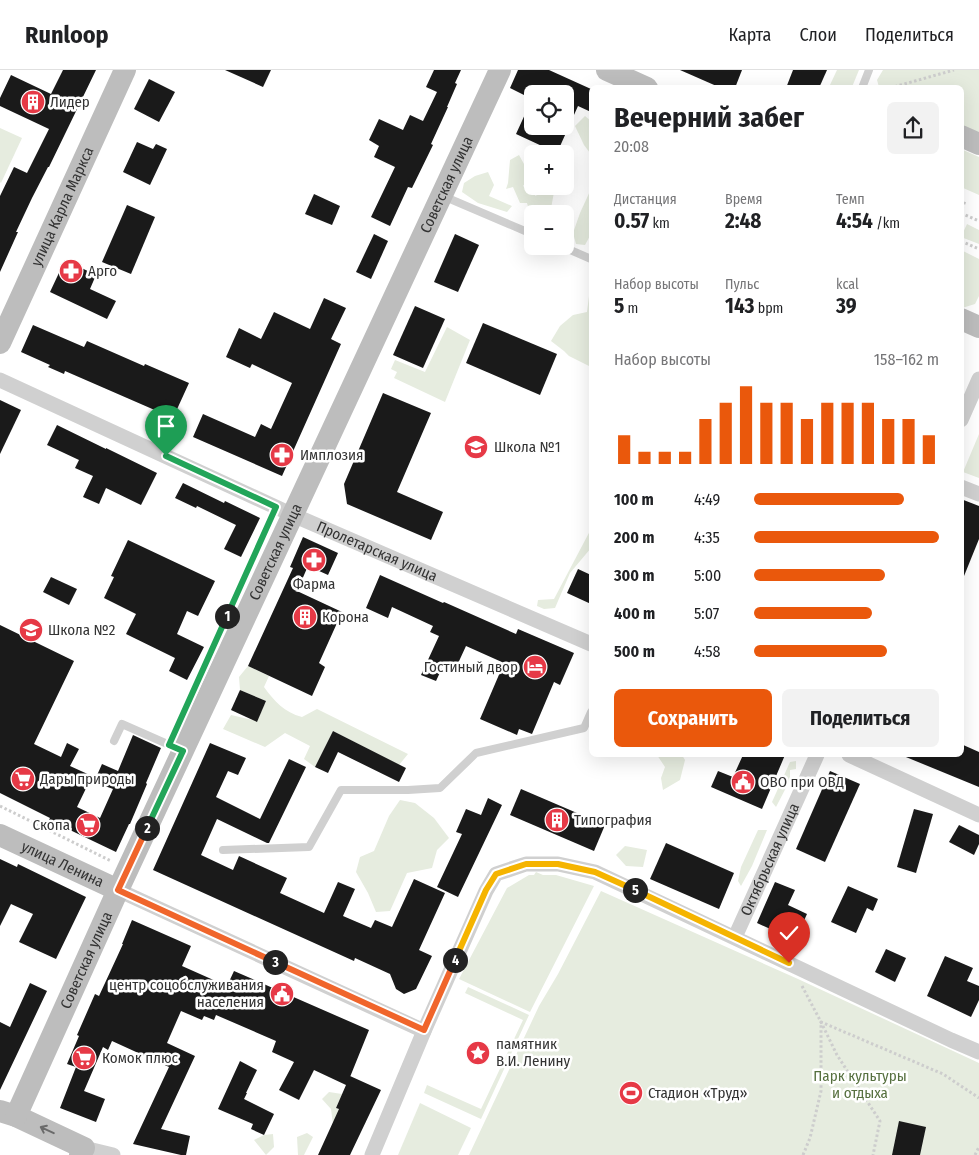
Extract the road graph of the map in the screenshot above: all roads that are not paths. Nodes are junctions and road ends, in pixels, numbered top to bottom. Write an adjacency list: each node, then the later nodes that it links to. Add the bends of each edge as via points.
1 (125, 70): 15 (street, улица Карла Маркса)
2 (500, 70): 9 (street, Советская улица)
3 (607, 70): 5 (street)
4 (870, 70): 6 (lane)
5 (640, 85)
6 (863, 85)
7 (964, 137): 8 (street)
8 (979, 144)
9 (442, 196): 10 (lane); 21 (street, Советская улица)
10 (524, 231)
11 (574, 252): 12 (lane)
12 (589, 258)
13 (964, 321): 14 (street)
14 (979, 327)
15 (0, 343)
16 (979, 379): 18 (street)
17 (0, 380): 21 (street, Пролетарская улица)
18 (964, 413)
19 (964, 488): 20 (street)
20 (979, 494)
21 (293, 515): 22 (street, Пролетарская улица); 25 (street, Советская улица)
22 (589, 643)
23 (589, 717): 30 (lane, via 584,728 476,753 440,788 341,790 310,847)
24 (114, 741): 25 (lane, via 122,724)
25 (183, 751): 31 (street, Советская улица)
26 (816, 757): 32 (street, Октябрьская улица)
27 (853, 757): 28 (street)
28 (979, 815)
29 (0, 835): 31 (street, улица Ленина)
30 (223, 850)
31 (118, 890): 33 (street, улица Ленина); 35 (street, Советская улица)
32 (734, 937): 33 (street, via 595,872 558,864 526,864 496,874 486,890); 34 (street)
33 (424, 1030): 38 (street)
34 (979, 1052)
35 (8, 1113): 36 (street, Советская улица, one-way to 35)
36 (82, 1151): 37 (street)
37 (113, 1155)
38 (372, 1155)

